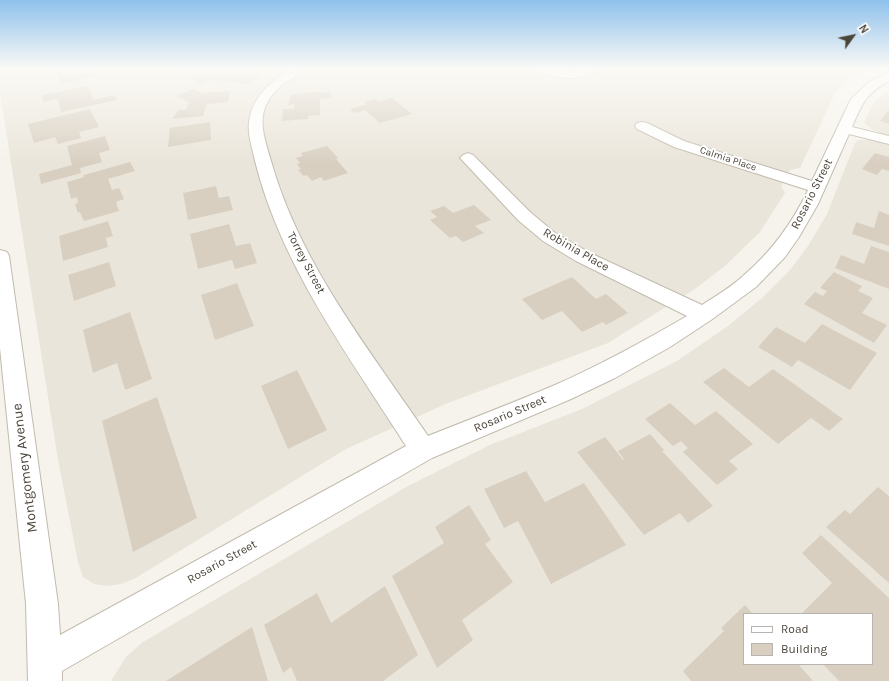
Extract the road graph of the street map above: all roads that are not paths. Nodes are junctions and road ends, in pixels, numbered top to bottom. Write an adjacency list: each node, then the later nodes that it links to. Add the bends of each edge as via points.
1 (262, 101): 10 (street, Torrey Street, via 256,118 257,138 267,176 293,244 328,306)
2 (857, 101): 4 (street, Rosario Street)
3 (642, 126): 7 (street, Calmia Place, via 679,144)
4 (844, 129): 5 (street); 7 (street, Rosario Street)
5 (889, 140)
6 (468, 158): 9 (street, Robinia Place, via 524,216 549,237 583,257)
7 (817, 188): 9 (street, Rosario Street, via 800,222 778,253 749,282)
8 (0, 256): 11 (street, Montgomery Avenue, via 42,604)
9 (704, 315): 10 (street, Rosario Street, via 607,371)
10 (423, 450): 11 (street, Rosario Street)
11 (45, 672)

